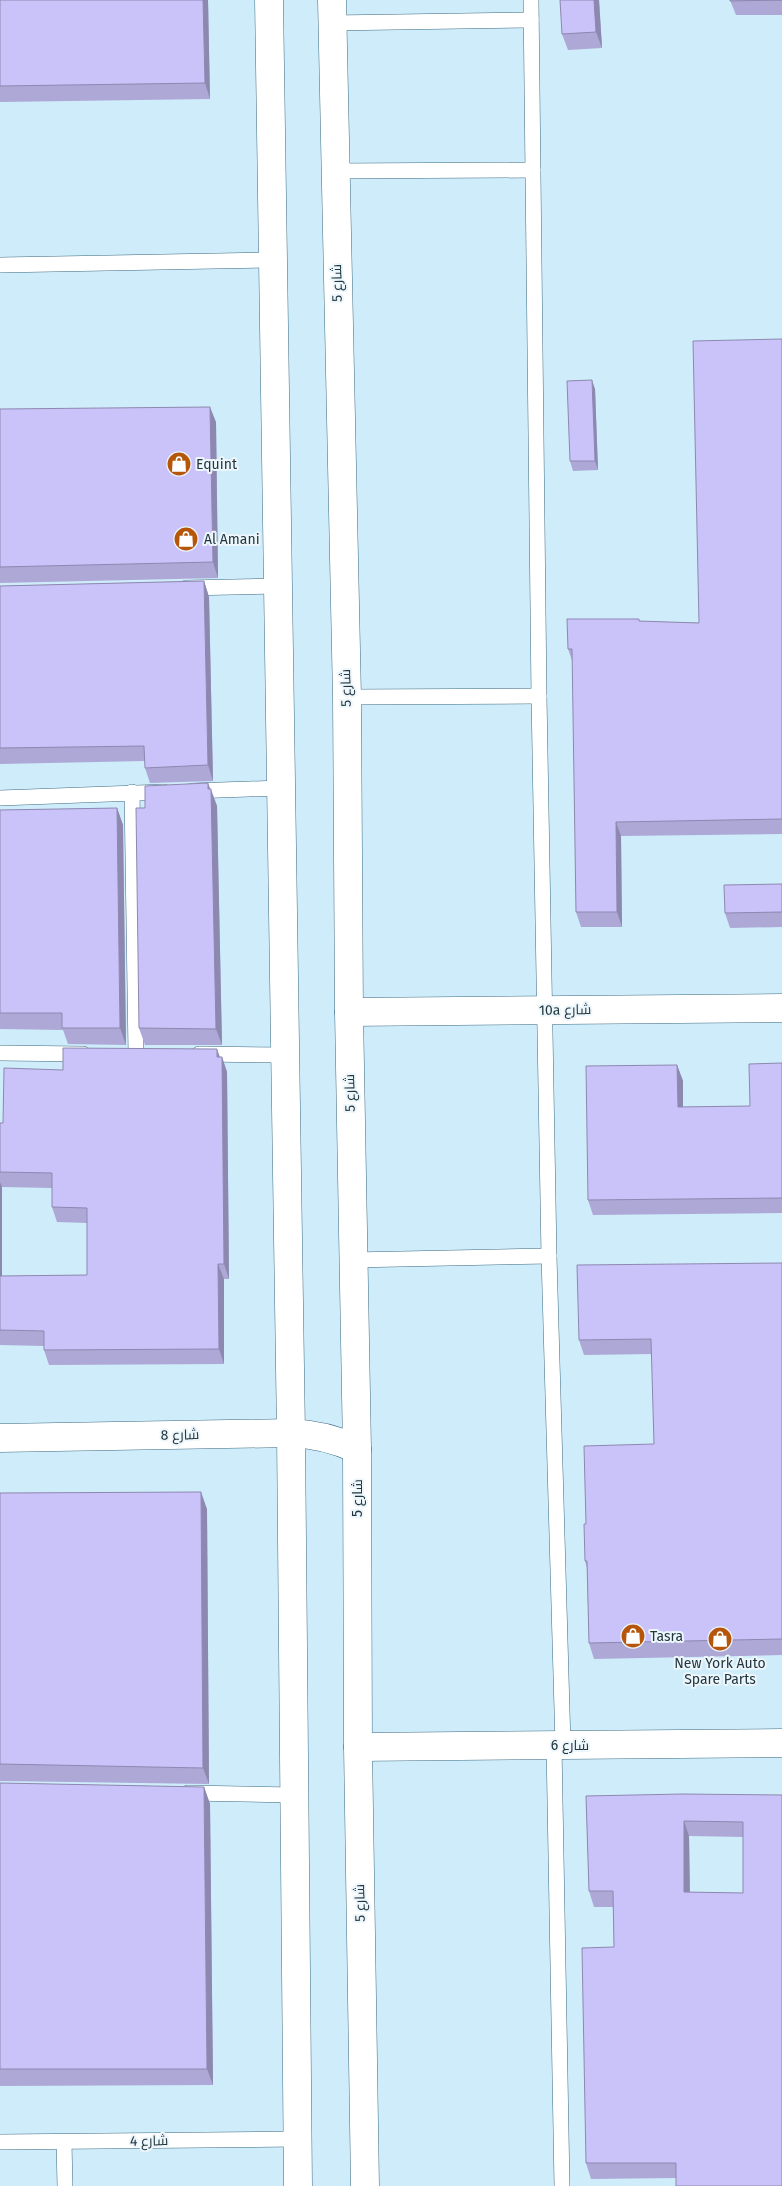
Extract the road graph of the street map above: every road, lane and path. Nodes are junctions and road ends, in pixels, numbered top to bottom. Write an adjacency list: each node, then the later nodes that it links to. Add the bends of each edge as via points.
1 (270, 0): 7 (street)
2 (531, 0): 4 (lane)
3 (332, 12): 4 (lane); 6 (street, شارع 5)
4 (531, 20): 5 (lane)
5 (533, 170): 6 (lane); 11 (lane)
6 (335, 171): 12 (street, شارع 5)
7 (274, 260): 8 (lane); 9 (street)
8 (0, 265)
9 (279, 586): 10 (lane); 13 (street)
10 (170, 588)
11 (539, 696): 12 (lane); 17 (lane)
12 (346, 697): 18 (street, شارع 5)
13 (280, 788): 14 (lane); 23 (street)
14 (132, 792): 15 (lane); 21 (lane, via 131,1054)
15 (0, 798)
16 (782, 1008): 17 (street, 10a شارع)
17 (545, 1010): 18 (street, 10a شارع); 24 (lane)
18 (349, 1012): 25 (street, شارع 5)
19 (0, 1053): 20 (lane)
20 (97, 1054)
21 (156, 1054)
22 (185, 1054): 23 (lane)
23 (285, 1055): 26 (street)
24 (549, 1256): 25 (lane); 30 (lane)
25 (352, 1260): 28 (street, شارع 5)
26 (291, 1433): 27 (street, شارع 8); 28 (street, شارع 8, via 314,1434); 33 (street)
27 (0, 1438)
28 (357, 1449): 31 (street, شارع 5)
29 (782, 1743): 30 (street, شارع 6)
30 (558, 1745): 31 (street, شارع 6); 40 (lane)
31 (358, 1747): 39 (street, شارع 5)
32 (176, 1793): 33 (lane)
33 (294, 1795): 34 (street)
34 (298, 2139): 36 (lane, شارع 4); 38 (street)
35 (0, 2142): 36 (lane, شارع 4)
36 (64, 2142): 37 (lane)
37 (65, 2186)
38 (298, 2186)
39 (365, 2186)
40 (562, 2186)

